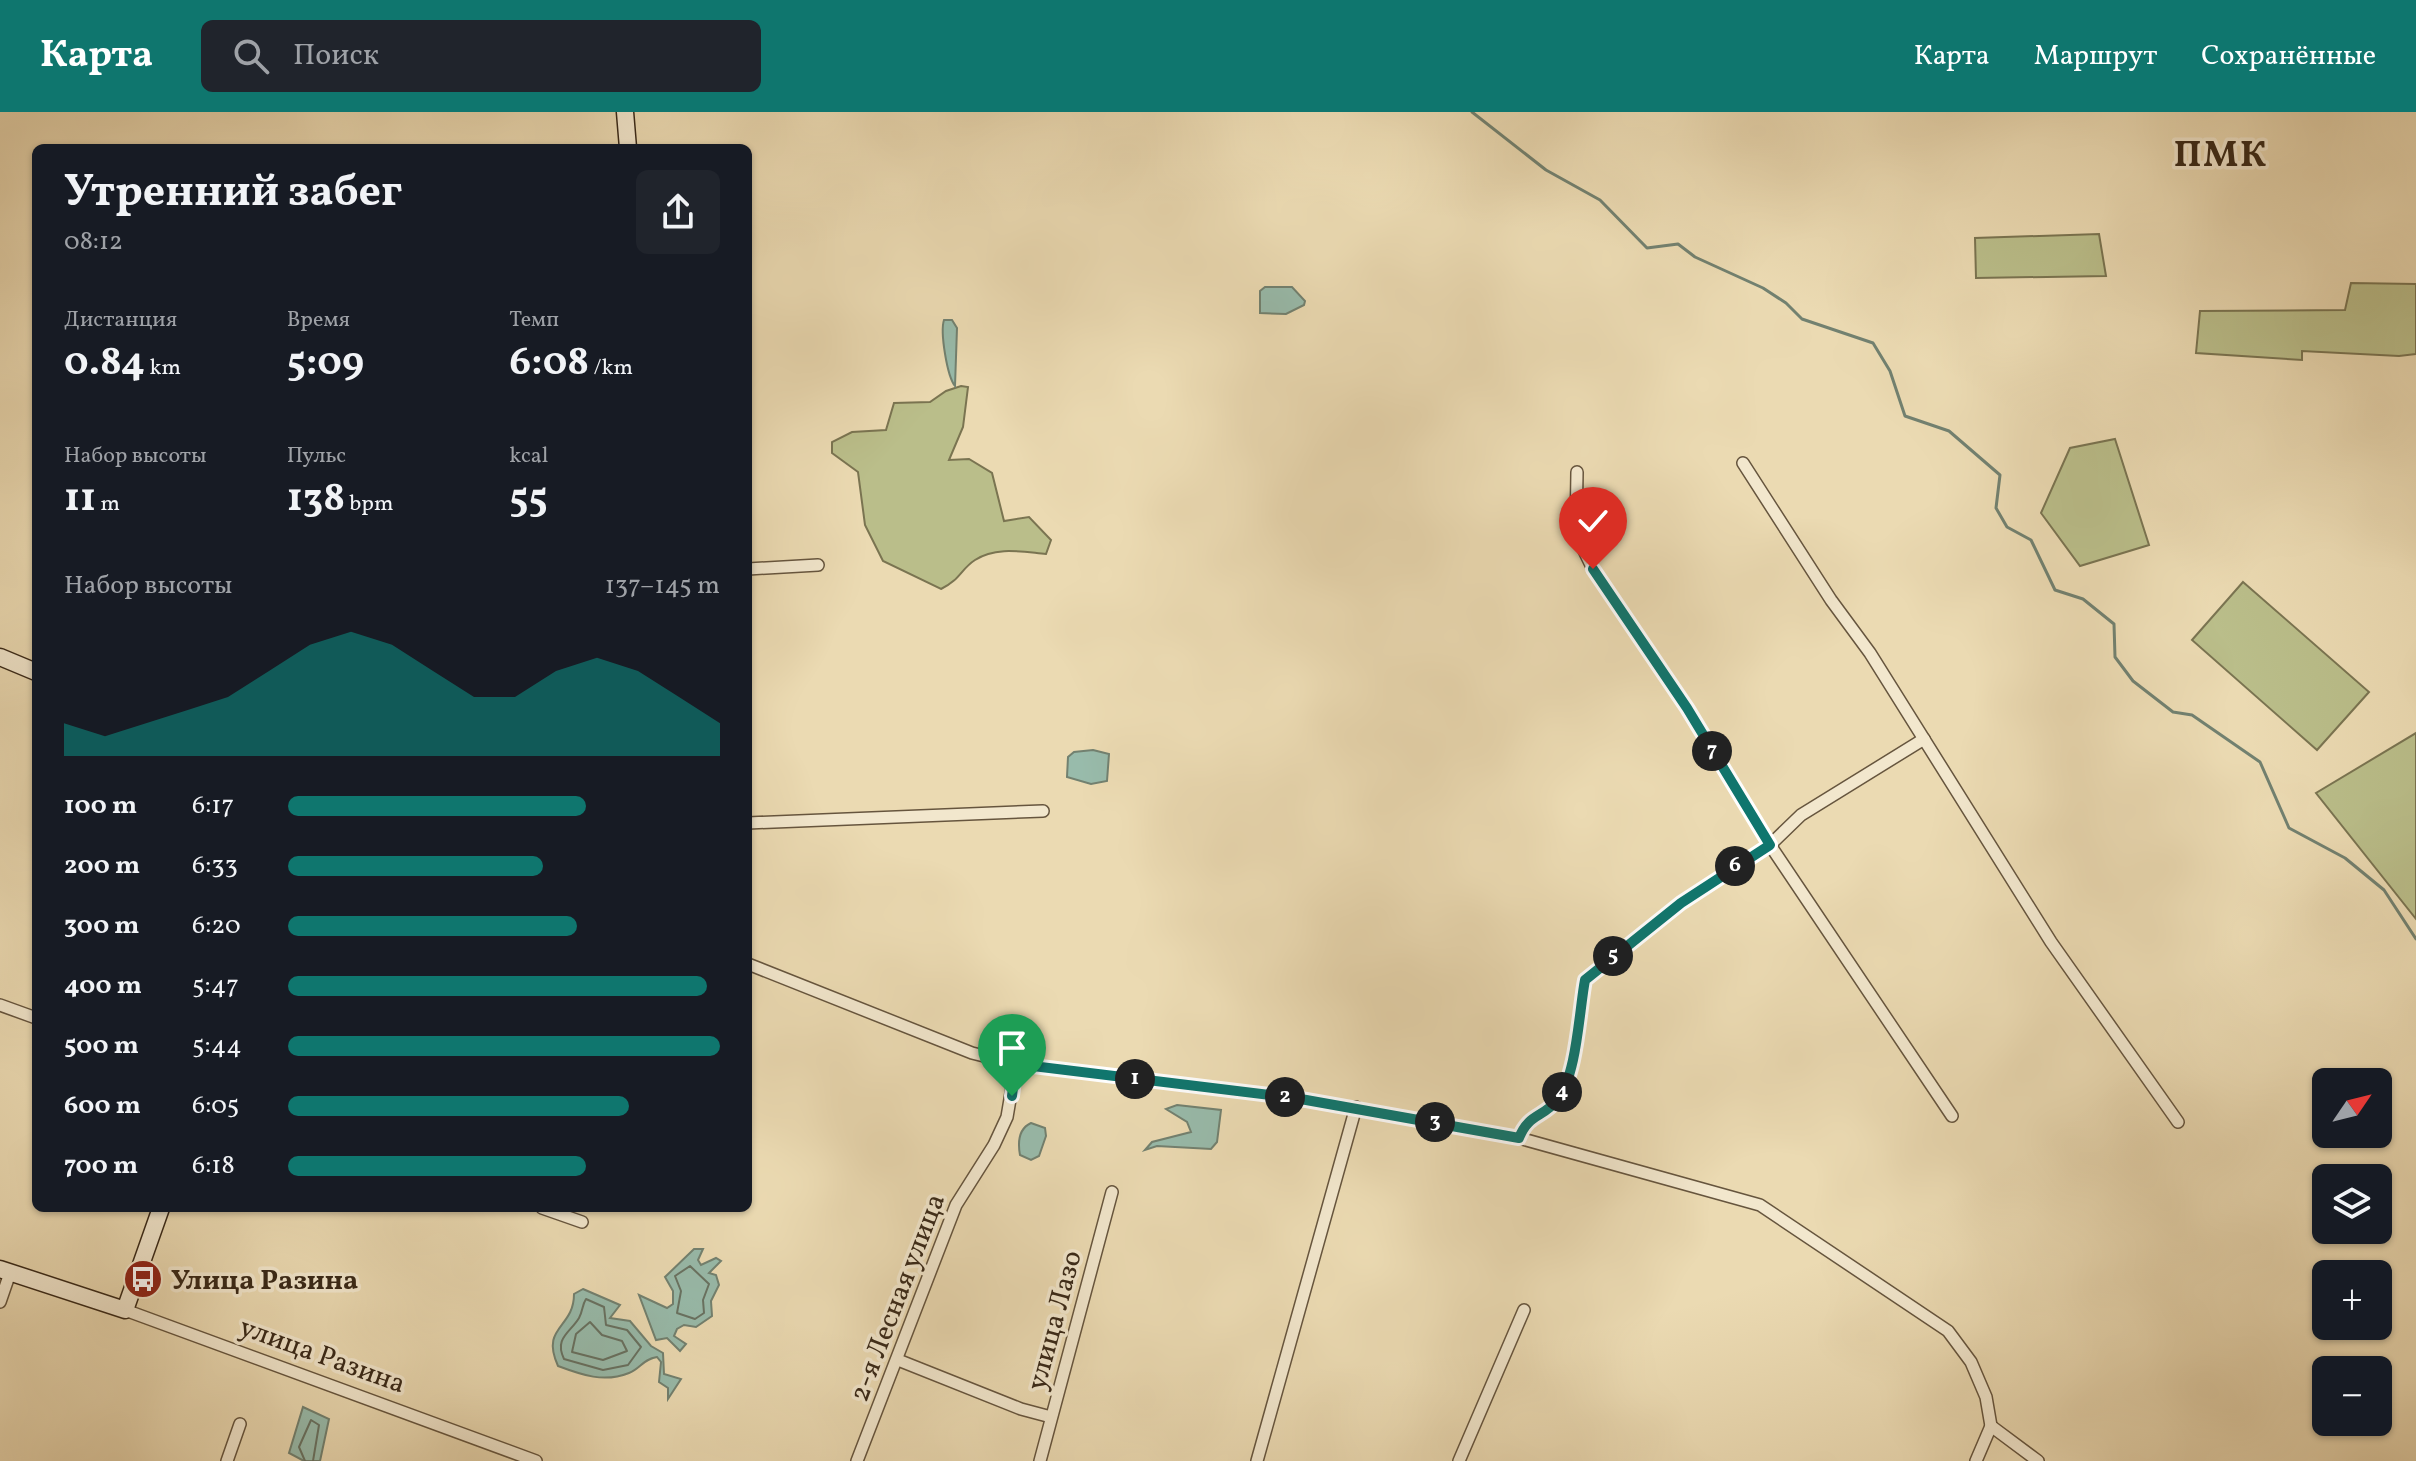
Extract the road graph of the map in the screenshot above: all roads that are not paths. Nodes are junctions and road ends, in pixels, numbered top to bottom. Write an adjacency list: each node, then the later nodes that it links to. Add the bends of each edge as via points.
1 (625, 112): 2 (street)
2 (628, 144)
3 (1743, 463): 9 (street)
4 (1577, 472): 12 (street, via 1576,534 1593,569 1687,708)
5 (818, 565): 6 (street)
6 (752, 569)
7 (0, 657): 8 (street)
8 (32, 670)
9 (1924, 739): 12 (street, via 1801,815); 19 (street, via 2051,942)
10 (1043, 811): 11 (street)
11 (752, 823)
12 (1770, 845): 18 (street); 20 (street, via 1681,903 1585,980 1568,1082 1557,1101 1525,1122)
13 (752, 966): 16 (street, via 972,1053)
14 (0, 1005): 15 (street)
15 (32, 1017)
16 (1016, 1064): 17 (street); 29 (street, 2-я Лесная улица, via 1007,1117 956,1205)
17 (1356, 1107): 20 (street); 38 (street)
18 (1952, 1116)
19 (2178, 1122)
20 (1519, 1138): 32 (street, via 1760,1205 1794,1225 1948,1331 1971,1362)
21 (1112, 1192): 30 (street, улица Лазо)
22 (160, 1212): 27 (street)
23 (553, 1212): 24 (street)
24 (582, 1222)
25 (5, 1271): 26 (street); 27 (street, улица Разина)
26 (0, 1302)
27 (125, 1310): 35 (street, улица Разина)
28 (1524, 1310): 39 (street)
29 (898, 1360): 30 (street); 36 (street, 2-я Лесная улица)
30 (1051, 1417): 37 (street, улица Лазо)
31 (240, 1424): 34 (street)
32 (1991, 1426): 33 (street); 41 (street)
33 (1978, 1456): 40 (street)
34 (227, 1461)
35 (536, 1461)
36 (857, 1461)
37 (1040, 1461)
38 (1257, 1461)
39 (1459, 1461)
40 (1965, 1461)
41 (2038, 1461)

